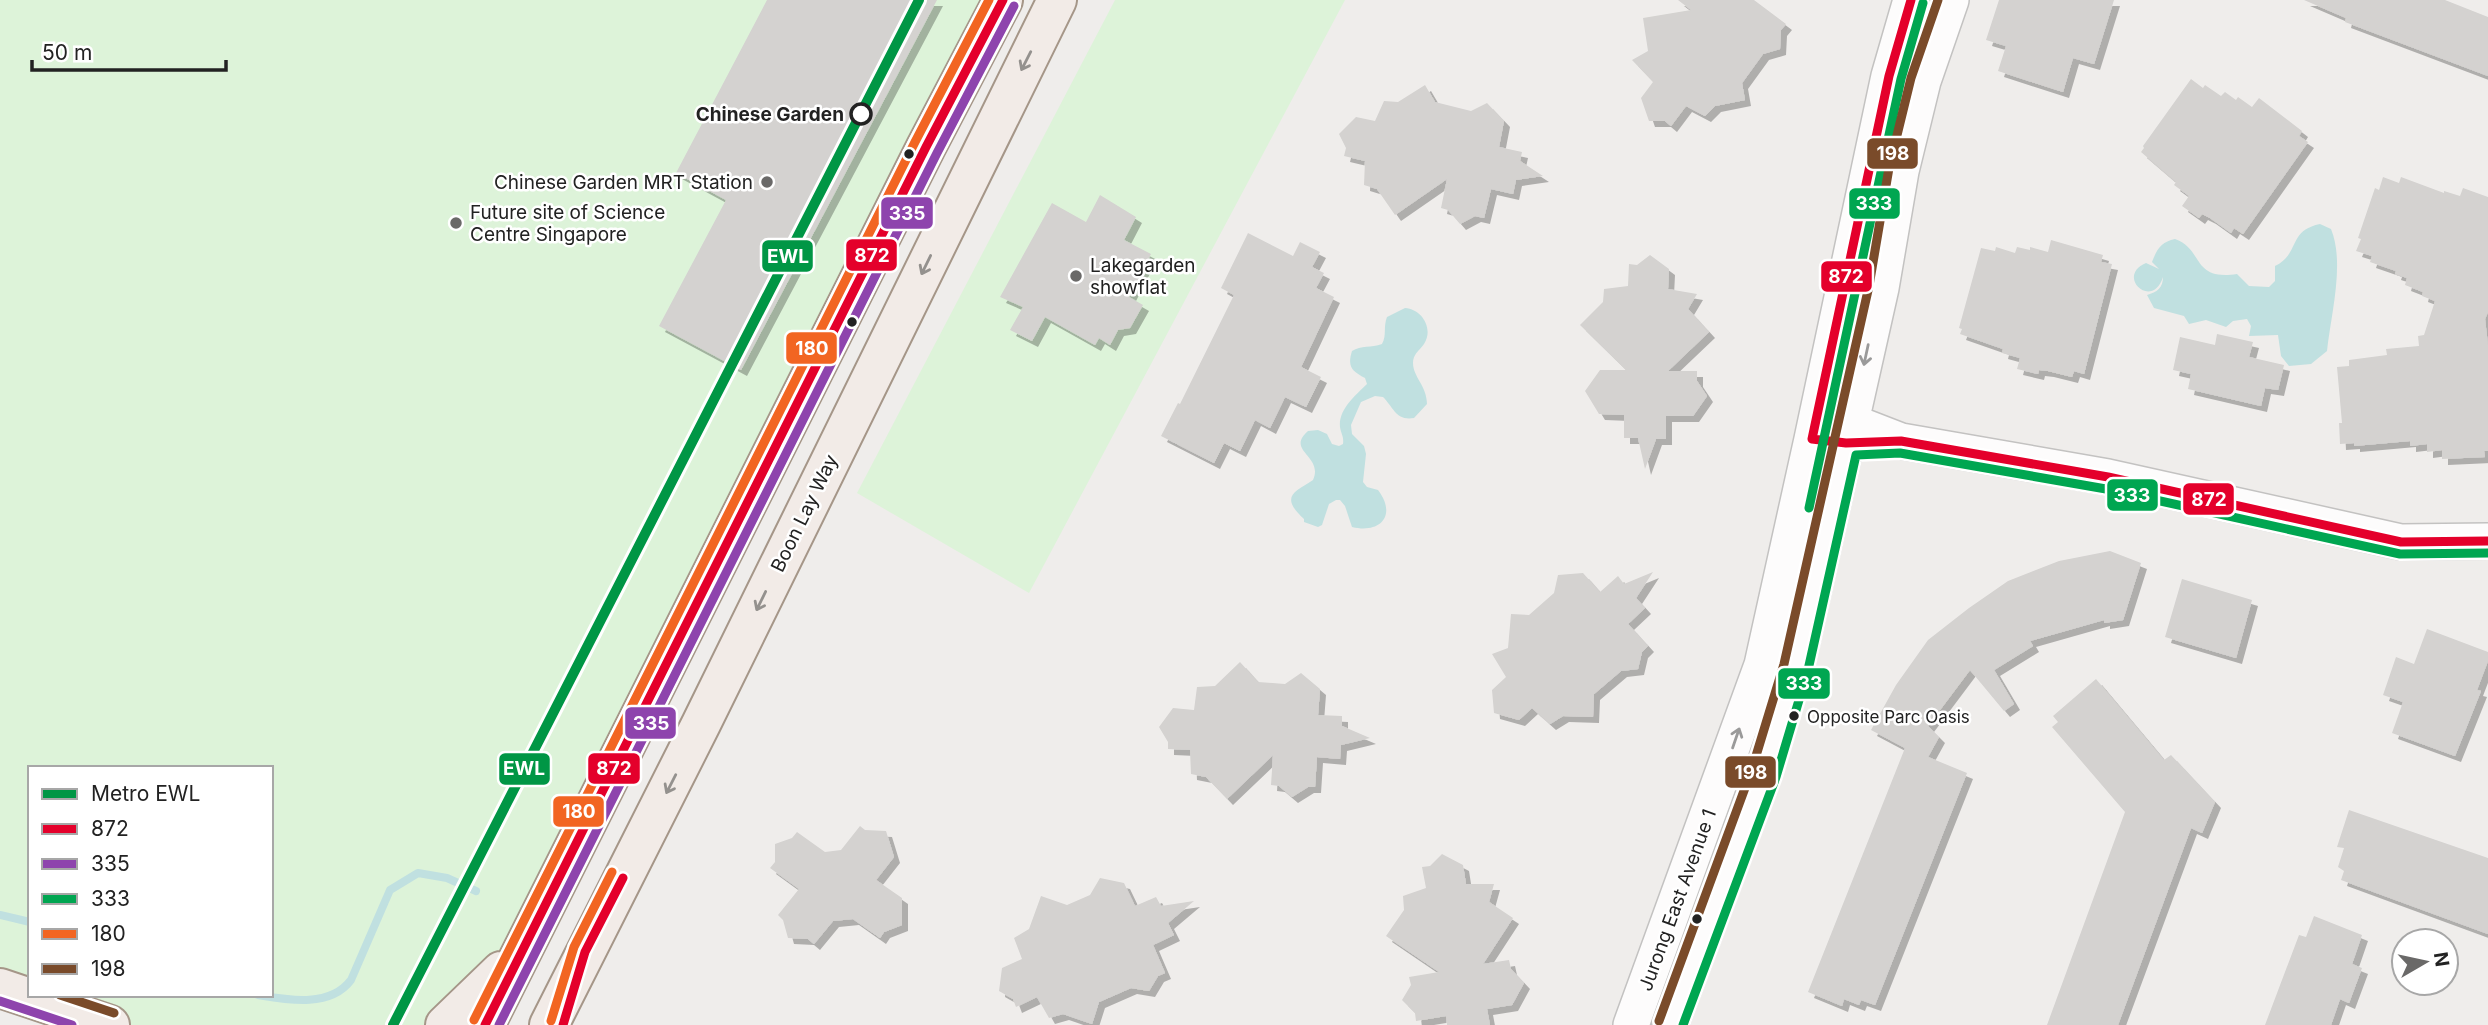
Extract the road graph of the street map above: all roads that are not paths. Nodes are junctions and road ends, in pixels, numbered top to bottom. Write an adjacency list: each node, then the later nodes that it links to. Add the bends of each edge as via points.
1 (1003, 0): 8 (main road)
2 (1057, 0): 9 (main road, Boon Lay Way, one-way to 9)
3 (1911, 0): 5 (street, Jurong East Avenue 1, via 1889,76)
4 (1951, 0): 6 (street, Jurong East Avenue 1, one-way to 6, via 1923,81 1900,171 1881,288)
5 (1814, 429): 6 (street); 16 (street, Jurong East Avenue 1, one-way to 5, via 1762,665)
6 (1849, 433): 7 (street, via 2108,477 2401,542); 17 (street, Jurong East Avenue 1, via 1796,667 1768,760)
7 (2488, 541)
8 (526, 947): 12 (main road); 13 (main road)
9 (585, 951): 14 (main road, Boon Lay Way); 15 (main road)
10 (0, 988): 11 (main road)
11 (110, 1025)
12 (445, 1025)
13 (485, 1025)
14 (549, 1025)
15 (564, 1025)
16 (1631, 1025)
17 (1670, 1025)

